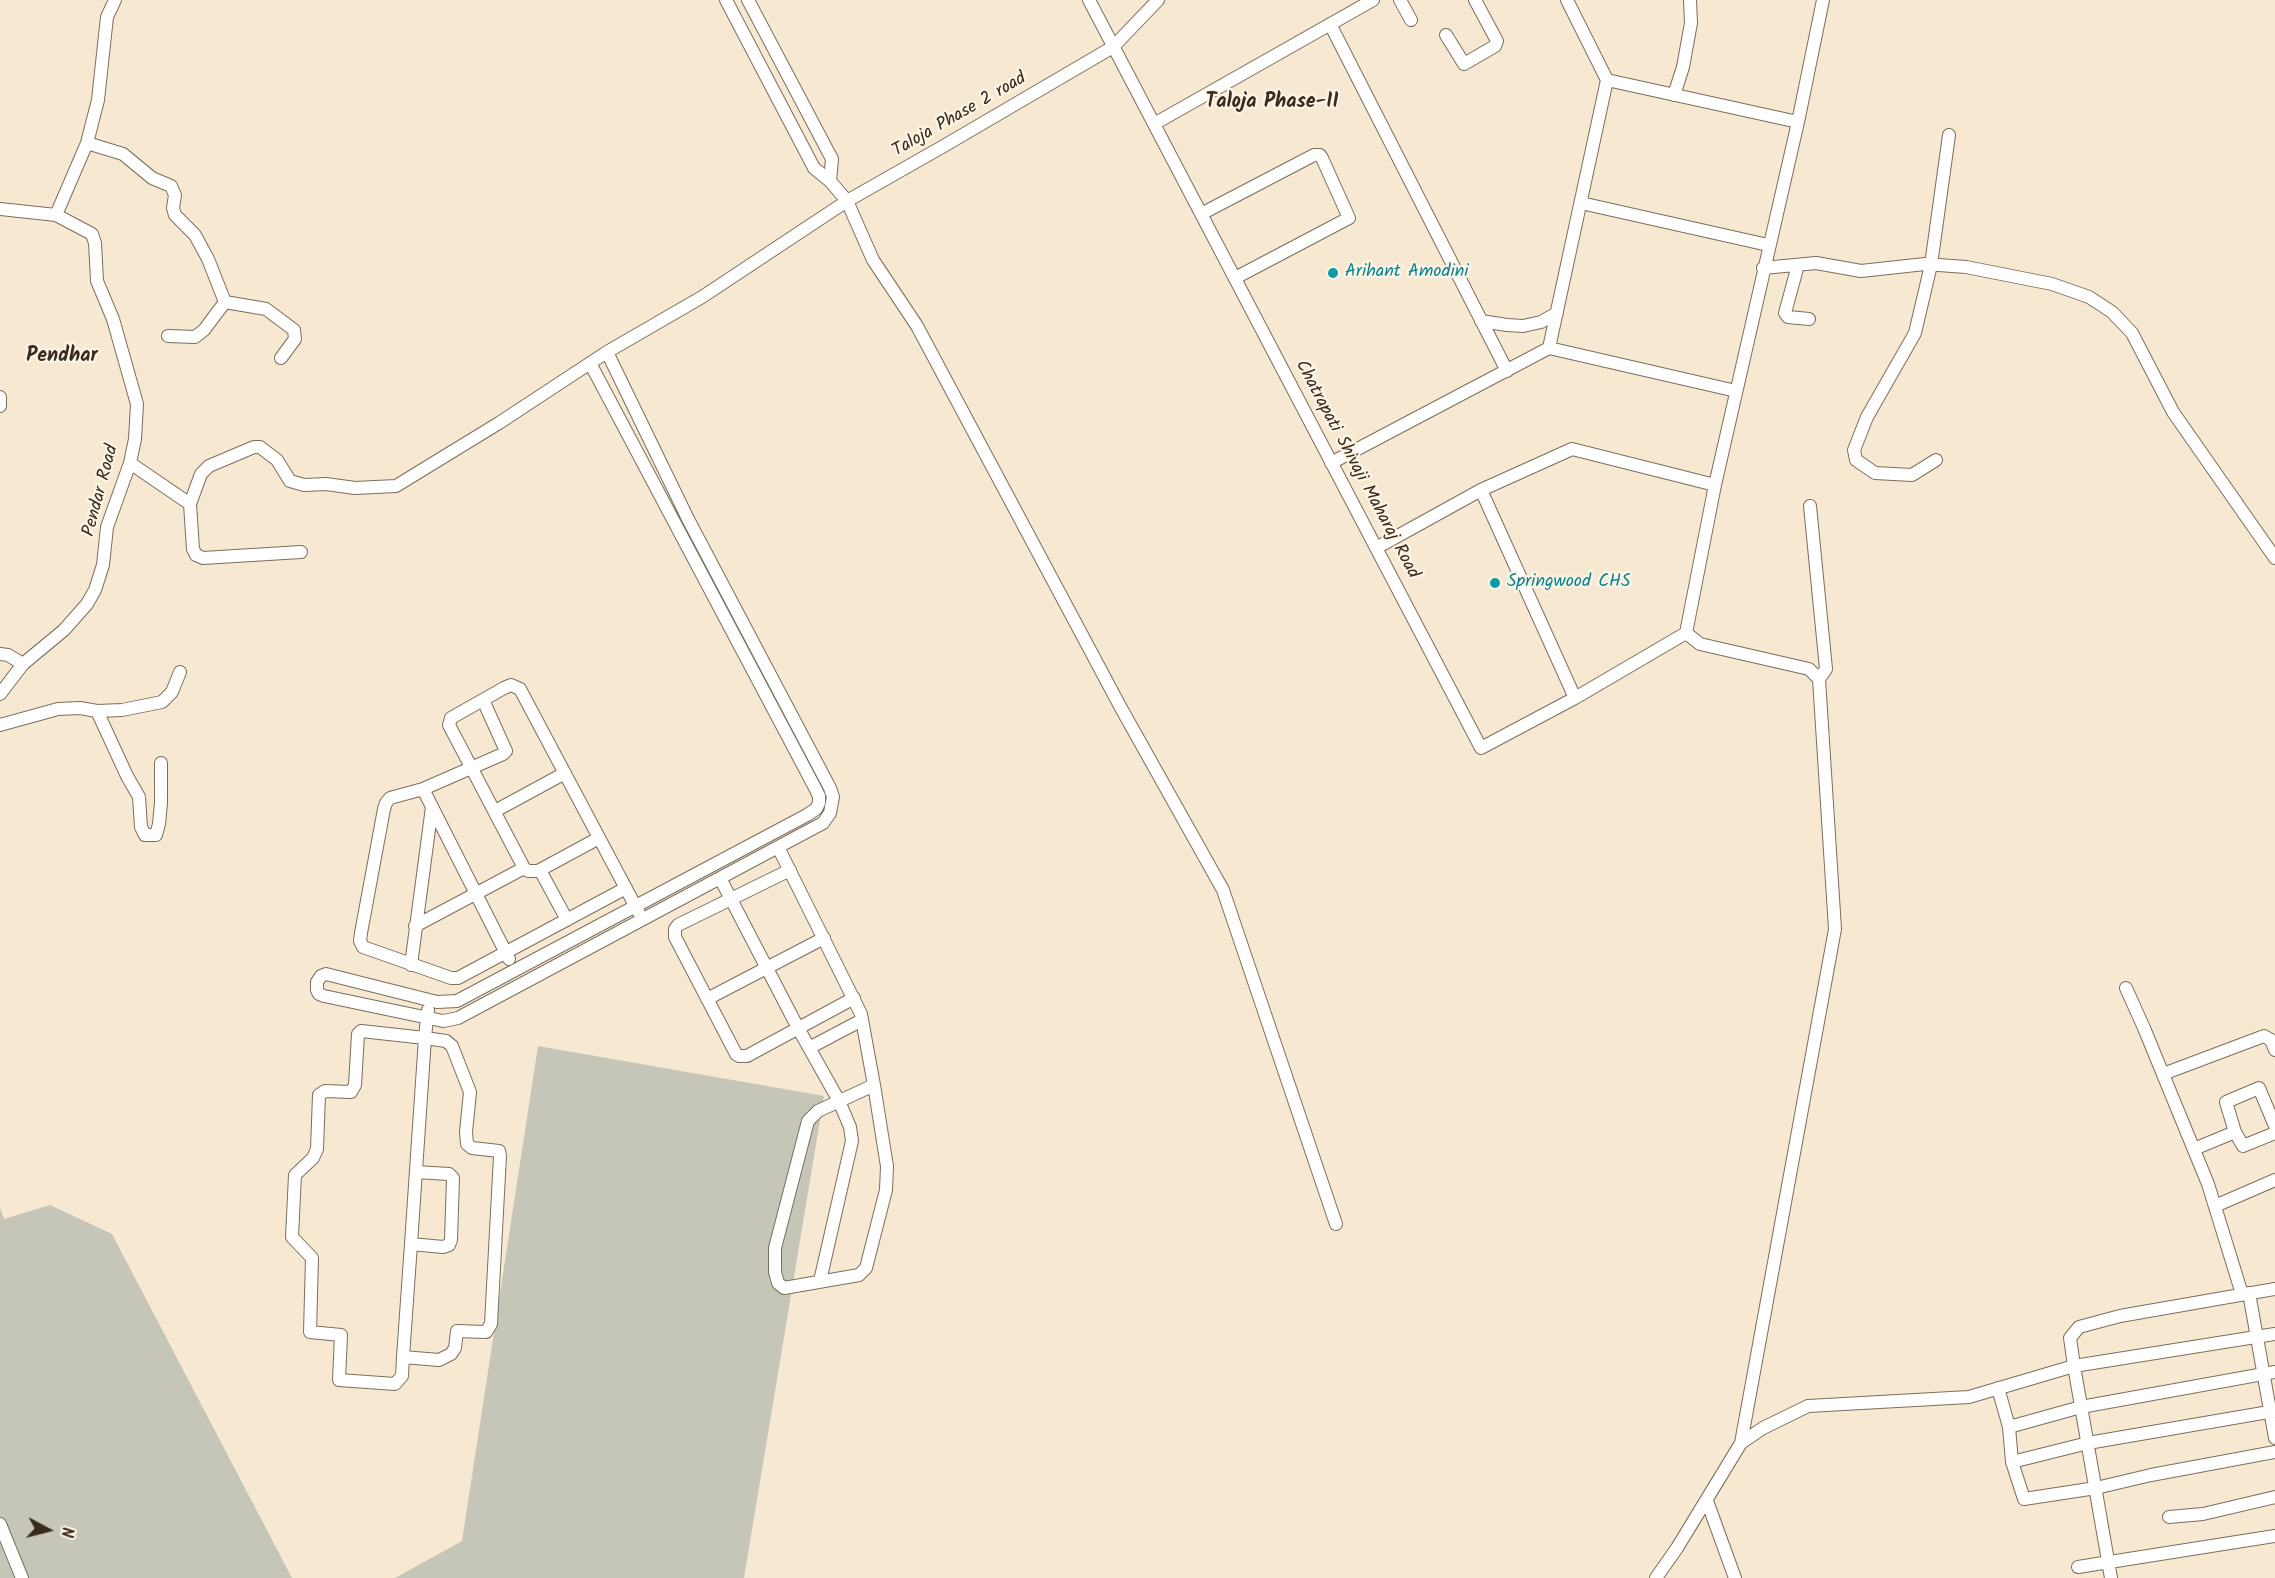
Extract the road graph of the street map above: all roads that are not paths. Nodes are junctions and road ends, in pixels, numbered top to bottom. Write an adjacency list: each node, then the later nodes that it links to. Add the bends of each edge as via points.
1 (115, 0): 21 (street, via 107,17 98,100)
2 (726, 0): 22 (street, via 814,168)
3 (748, 0): 22 (street, via 829,151)
4 (1089, 0): 15 (street, Chatrapati Shivaji Maharaj Road)
5 (1158, 0): 15 (street, Taloja Phase 2 road)
6 (1373, 0): 13 (street)
7 (1400, 0): 12 (street)
8 (1475, 0): 14 (street, via 1497,41 1495,46 1464,64)
9 (1567, 0): 16 (street)
10 (1690, 0): 17 (street, via 1691,23)
11 (1823, 0): 18 (street)
12 (1411, 20)
13 (1330, 24): 19 (street); 36 (street)
14 (1446, 35)
15 (1113, 47): 19 (street, Chatrapati Shivaji Maharaj Road); 23 (street, Taloja Phase 2 road)
16 (1607, 80): 17 (street); 24 (street)
17 (1674, 95): 18 (street)
18 (1798, 122): 28 (street)
19 (1154, 124): 26 (street, Chatrapati Shivaji Maharaj Road)
20 (1949, 135): 30 (street)
21 (87, 142): 27 (street); 33 (street, via 123,154 152,178 171,186 175,215 195,235)
22 (830, 181): 23 (street)
23 (847, 201): 39 (street, Taloja Phase 2 road, via 702,297); 114 (street, via 873,260 917,326 1223,890)
24 (1581, 203): 28 (street); 34 (street)
25 (0, 208): 27 (street)
26 (1202, 214): 32 (street, Chatrapati Shivaji Maharaj Road); 32 (street, via 1314,155 1322,158 1349,218)
27 (56, 215): 47 (street, Pendar Road, via 92,234 95,243 98,281 113,318 137,404)
28 (1768, 245): 31 (street)
29 (1798, 264): 30 (street, via 1861,271); 31 (street); 35 (street, via 1785,313)
30 (1931, 265): 46 (street, via 1915,333 1867,417 1854,450 1856,460 1864,466 1875,473 1891,475 1912,475); 55 (street, via 1966,267 2052,284 2089,297 2112,312 2132,333 2173,412)
31 (1763, 268): 43 (street)
32 (1235, 278): 48 (street, Chatrapati Shivaji Maharaj Road)
33 (225, 302): 37 (street, via 195,337); 40 (street, via 266,309 294,330 295,339)
34 (1557, 313): 36 (street, via 1523,326); 38 (street)
35 (1809, 319)
36 (1481, 321): 42 (street)
37 (168, 336)
38 (1549, 348): 42 (street); 43 (street)
39 (607, 352): 41 (street, Taloja Phase 2 road); 71 (street, via 688,519 830,788)
40 (281, 358)
41 (590, 363): 51 (street, Taloja Phase 2 road, via 396,486 304,485 290,481 277,460 254,447 209,466 195,485); 70 (street, via 814,786)
42 (1507, 370): 48 (street)
43 (1736, 391): 49 (street)
44 (0, 397): 45 (street)
45 (0, 406)
46 (1936, 460)
47 (130, 463): 51 (street); 58 (street, Pendar Road, via 107,527 103,565 91,597 64,630)
48 (1331, 463): 53 (street, Chatrapati Shivaji Maharaj Road)
49 (1715, 485): 50 (street, via 1572,449); 56 (street)
50 (1481, 490): 53 (street); 62 (street)
51 (190, 504): 54 (street, via 196,555 203,558)
52 (1810, 506): 60 (street, via 1826,669)
53 (1376, 548): 62 (street, Chatrapati Shivaji Maharaj Road, via 1481,748)
54 (301, 552)
55 (2275, 558)
56 (1686, 633): 60 (street, via 1700,644 1809,669); 62 (street, Chatrapati Shivaji Maharaj Road)
57 (0, 654): 58 (street)
58 (23, 664): 61 (street, Pendar Road)
59 (180, 672): 64 (street, via 172,692 162,702)
60 (1819, 680): 129 (street, via 1835,929)
61 (0, 693)
62 (1575, 698)
63 (483, 700): 67 (street, via 449,721); 67 (street, via 506,751); 68 (street, via 511,685 520,688)
64 (97, 711): 65 (street, via 58,709); 66 (street, via 139,797 141,827 146,835 156,835 159,824)
65 (0, 725)
66 (161, 763)
67 (471, 766): 69 (street); 73 (street)
68 (565, 773): 73 (street); 74 (street)
69 (423, 789): 72 (street); 89 (street, via 390,798 384,809 360,941 370,951)
70 (819, 803): 71 (street); 83 (street, via 807,815)
71 (833, 806): 75 (street, via 823,823)
72 (432, 807): 81 (street); 86 (street)
73 (495, 811): 76 (street)
74 (599, 838): 77 (street); 80 (street)
75 (778, 847): 78 (street); 79 (street)
76 (525, 868): 77 (street); 81 (street)
77 (540, 870): 85 (street)
78 (790, 870): 82 (street); 87 (street)
79 (720, 878): 82 (street); 84 (street)
80 (626, 888): 83 (street); 85 (street)
81 (476, 893): 86 (street); 88 (street)
82 (730, 899): 90 (street); 94 (street, via 675,929 675,938)
83 (635, 906): 84 (street); 91 (street)
84 (643, 919): 98 (street, via 458,1018 443,1021)
85 (567, 920): 88 (street)
86 (415, 926): 89 (street)
87 (824, 938): 90 (street); 95 (street)
88 (506, 953): 89 (street, via 458,978); 91 (street)
89 (411, 965)
90 (767, 968): 94 (street); 100 (street)
91 (515, 969): 96 (street, via 457,1001)
92 (354, 980): 96 (street); 97 (street); 97 (street, via 326,974 318,982 319,994)
93 (2126, 988): 104 (street)
94 (707, 999): 100 (street, via 739,1056 747,1056)
95 (854, 999): 99 (street); 100 (street)
96 (430, 1000): 98 (street)
97 (350, 1001): 98 (street)
98 (427, 1017): 101 (street)
99 (862, 1020): 102 (street); 105 (street)
100 (798, 1028): 102 (street)
101 (425, 1038): 111 (street); 121 (street, via 446,1041 452,1046 468,1083 467,1144 499,1151 492,1315 486,1332 457,1331 455,1348 446,1358); 121 (street, via 361,1031 358,1034 355,1085 351,1092 325,1091 320,1095 317,1149 295,1175 292,1238 312,1258 310,1332 342,1335 339,1380 395,1384 402,1376)
102 (809, 1048): 106 (street)
103 (2275, 1050): 104 (street, via 2271,1040 2264,1036)
104 (2163, 1074): 110 (street)
105 (874, 1085): 106 (street); 116 (street, via 887,1177 869,1264 859,1275)
106 (839, 1101): 116 (street, via 852,1141); 116 (street, via 808,1121 775,1248 775,1272 781,1286)
107 (2275, 1126): 108 (street, via 2262,1092 2254,1088 2226,1102)
108 (2235, 1132): 109 (street, via 2243,1146); 110 (street)
109 (2275, 1133)
110 (2194, 1149): 113 (street)
111 (416, 1172): 115 (street); 115 (street, via 449,1174 453,1178 451,1239 443,1247)
112 (2275, 1180): 113 (street)
113 (2215, 1206): 118 (street)
114 (1336, 1224)
115 (411, 1244): 121 (street)
116 (820, 1281)
117 (2275, 1289): 118 (street)
118 (2245, 1294): 120 (street); 122 (street, via 2079,1327 2070,1338)
119 (2275, 1334): 120 (street)
120 (2256, 1336): 122 (street); 123 (street)
121 (403, 1358)
122 (2074, 1365): 124 (street); 125 (street)
123 (2269, 1373): 125 (street); 126 (street)
124 (1998, 1388): 127 (street); 129 (street, via 1969,1397 1808,1406)
125 (2081, 1407): 127 (street); 130 (street)
126 (2273, 1412): 128 (street); 130 (street)
127 (2009, 1427): 132 (street)
128 (2275, 1438)
129 (1741, 1443): 135 (street)
130 (2088, 1443): 132 (street); 133 (street)
131 (2275, 1452): 133 (street)
132 (2013, 1462): 133 (street, via 2024,1499)
133 (2096, 1488): 139 (street)
134 (2275, 1497): 136 (street, via 2203,1514)
135 (1707, 1501): 142 (street); 143 (street)
136 (2169, 1517)
137 (0, 1524): 141 (street)
138 (2275, 1536): 139 (street)
139 (2108, 1563): 140 (street); 144 (street)
140 (2078, 1568)
141 (22, 1578)
142 (1656, 1578)
143 (1735, 1578)
144 (2111, 1578)

